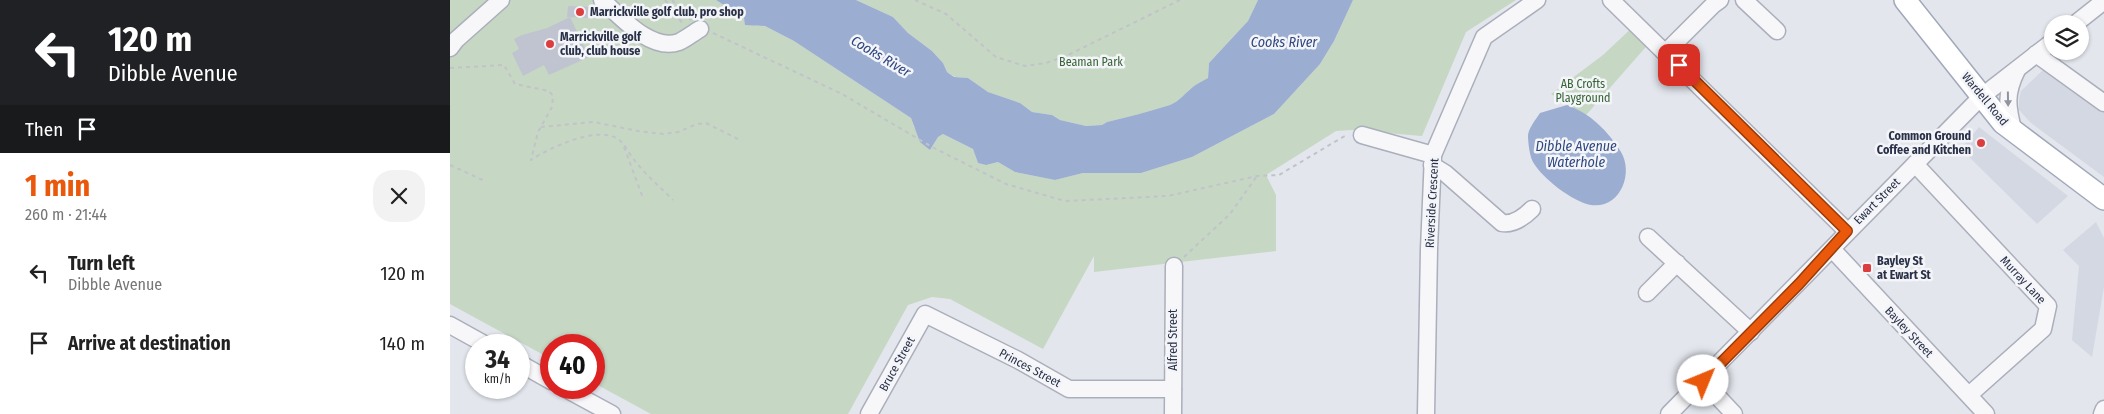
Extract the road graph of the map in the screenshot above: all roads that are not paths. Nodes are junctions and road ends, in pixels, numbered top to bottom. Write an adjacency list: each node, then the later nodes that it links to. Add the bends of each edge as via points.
1 (501, 0): 12 (street)
2 (602, 0): 11 (street, via 641,35 653,40 679,42)
3 (1537, 0): 21 (street, Riverside Crescent, via 1484,37)
4 (1611, 0): 14 (street)
5 (1720, 0): 14 (street)
6 (1744, 0): 10 (street)
7 (1905, 0): 17 (main road, Wardell Road)
8 (2104, 1): 9 (street)
9 (2086, 15)
10 (1777, 30)
11 (696, 32)
12 (450, 48)
13 (2044, 48): 15 (street, Ewart Street)
14 (1666, 52): 25 (street)
15 (2036, 54): 16 (street, Ewart Street); 18 (street)
16 (2018, 68): 17 (street, Ewart Street); 19 (street, one-way to 19, via 2008,90)
17 (1981, 97): 19 (main road, Wardell Road); 22 (street, Ewart Street)
18 (2104, 103)
19 (2014, 132): 23 (main road, Wardell Road)
20 (1362, 135): 21 (street)
21 (1433, 160): 24 (street, via 1502,222 1510,224); 43 (street, Riverside Crescent)
22 (1915, 164): 25 (street, Ewart Street); 37 (street, Murray Lane, via 2048,306 2043,329)
23 (2104, 199)
24 (1532, 209)
25 (1847, 231): 27 (street, Ewart Street)
26 (1648, 237): 28 (street)
27 (1832, 249): 33 (street, Ewart Street); 37 (street, Bayley Street)
28 (1677, 263): 30 (street); 33 (street)
29 (1174, 266): 36 (street, Alfred Street)
30 (1647, 293)
31 (925, 314): 36 (street, Princes Street, via 1069,389); 41 (street, Bruce Street)
32 (450, 325): 34 (street)
33 (1752, 332): 35 (street, Ewart Street)
34 (466, 334)
35 (1703, 381): 44 (street, Ewart Street); 45 (street)
36 (1173, 389): 42 (street, Alfred Street)
37 (1969, 395): 46 (street, Bayley Street)
38 (584, 399): 40 (street)
39 (2104, 409): 47 (street)
40 (612, 414)
41 (869, 414)
42 (1173, 414)
43 (1426, 414)
44 (1669, 414)
45 (1734, 414)
46 (1986, 414)
47 (2102, 414)

